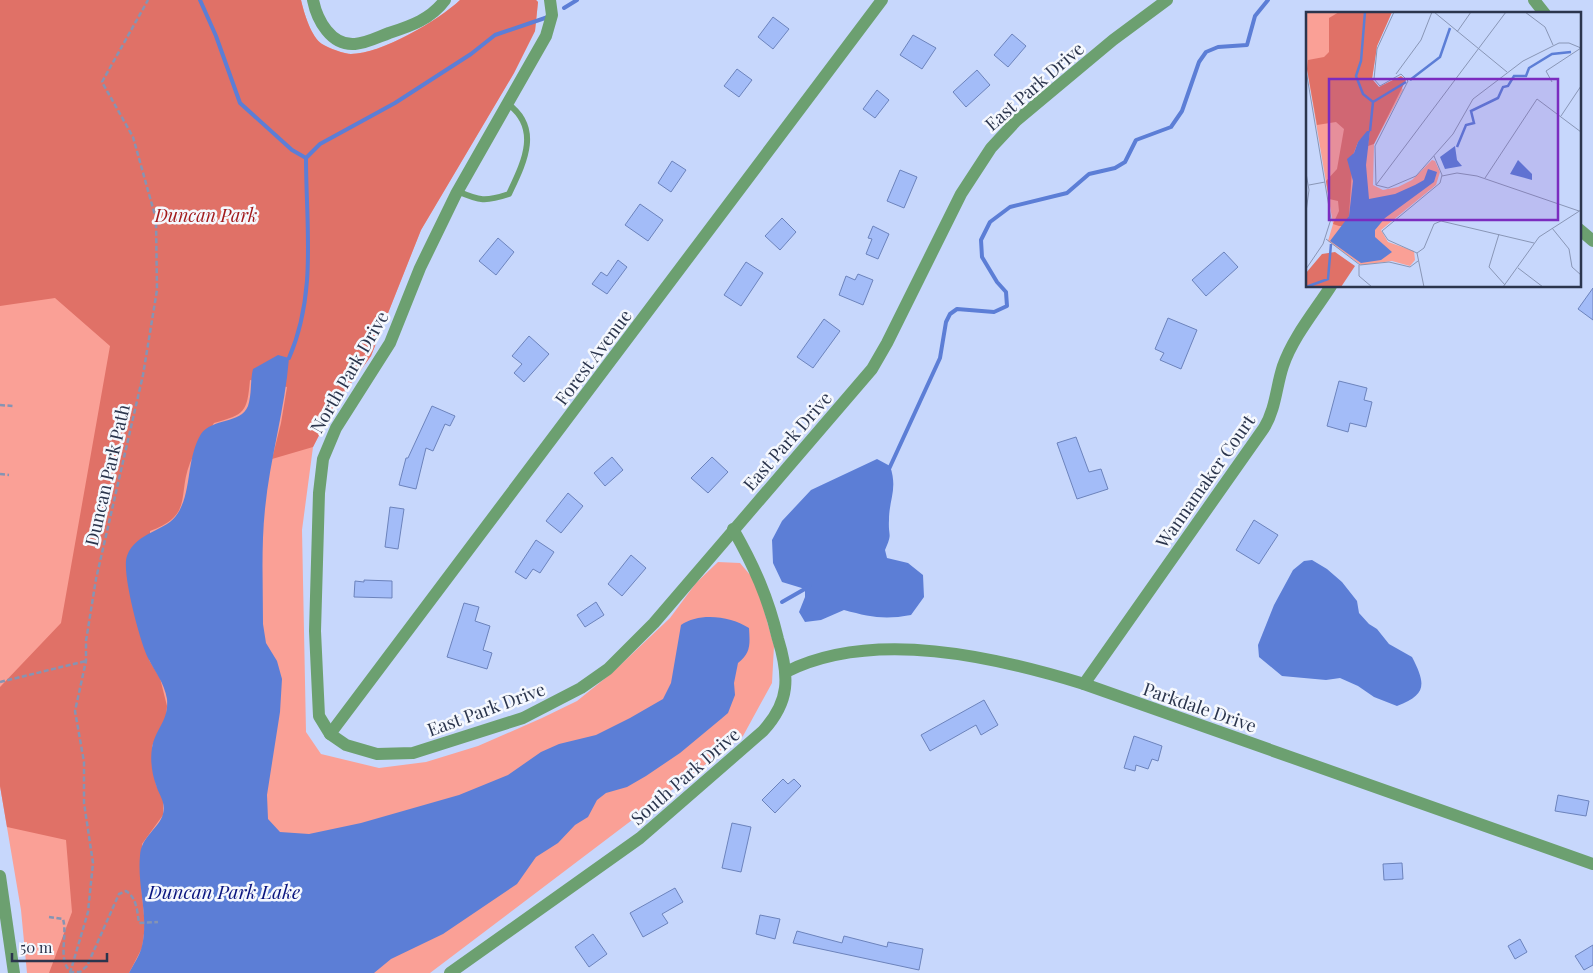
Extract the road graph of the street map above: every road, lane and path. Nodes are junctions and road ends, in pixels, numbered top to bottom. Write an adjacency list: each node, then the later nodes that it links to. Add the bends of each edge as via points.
1 (148, 0): 19 (path, Duncan Park Path, via 102,82 133,137 156,219 157,290 143,374 96,580)
2 (313, 0): 3 (street, via 325,29 350,44 419,22)
3 (445, 0)
4 (550, 0): 9 (street, North Park Drive, via 552,16 546,36)
5 (882, 0): 23 (street, Forest Avenue)
6 (1167, 0): 18 (street, East Park Drive, via 1016,121 991,148 961,194 872,369)
7 (1534, 0): 8 (street)
8 (1543, 12)
9 (508, 104): 10 (street, North Park Drive); 10 (lane, via 520,113 526,133 526,157 509,194 479,200)
10 (457, 191): 23 (street, North Park Drive, via 420,268 390,343 336,428 323,459 318,493 315,657 319,716)
11 (1580, 230): 12 (street)
12 (1593, 241)
13 (1330, 288): 22 (street, Wannamaker Court, via 1290,349 1283,365 1274,409 1264,428)
14 (0, 404): 15 (path)
15 (13, 406)
16 (0, 474): 17 (path)
17 (9, 475)
18 (733, 529): 20 (street, South Park Drive, via 765,593); 23 (street, East Park Drive, via 632,647 581,688 553,705 523,718 413,753 377,754 359,750)
19 (86, 661): 21 (path); 28 (path, Duncan Park Path, via 75,711 84,762 84,804 93,863 88,912)
20 (786, 672): 22 (street, Parkdale Drive, via 844,654 929,652 1029,667); 30 (street, South Park Drive, via 783,697 773,719 676,809 604,866)
21 (0, 682)
22 (1084, 684): 24 (street, Parkdale Drive)
23 (330, 734)
24 (1593, 864)
25 (0, 876): 29 (street)
26 (49, 917): 28 (path, via 63,919 64,960)
27 (158, 922): 28 (path, via 139,923 132,895 126,891 119,894 87,966 80,972)
28 (71, 972)
29 (14, 973)
30 (450, 973)

